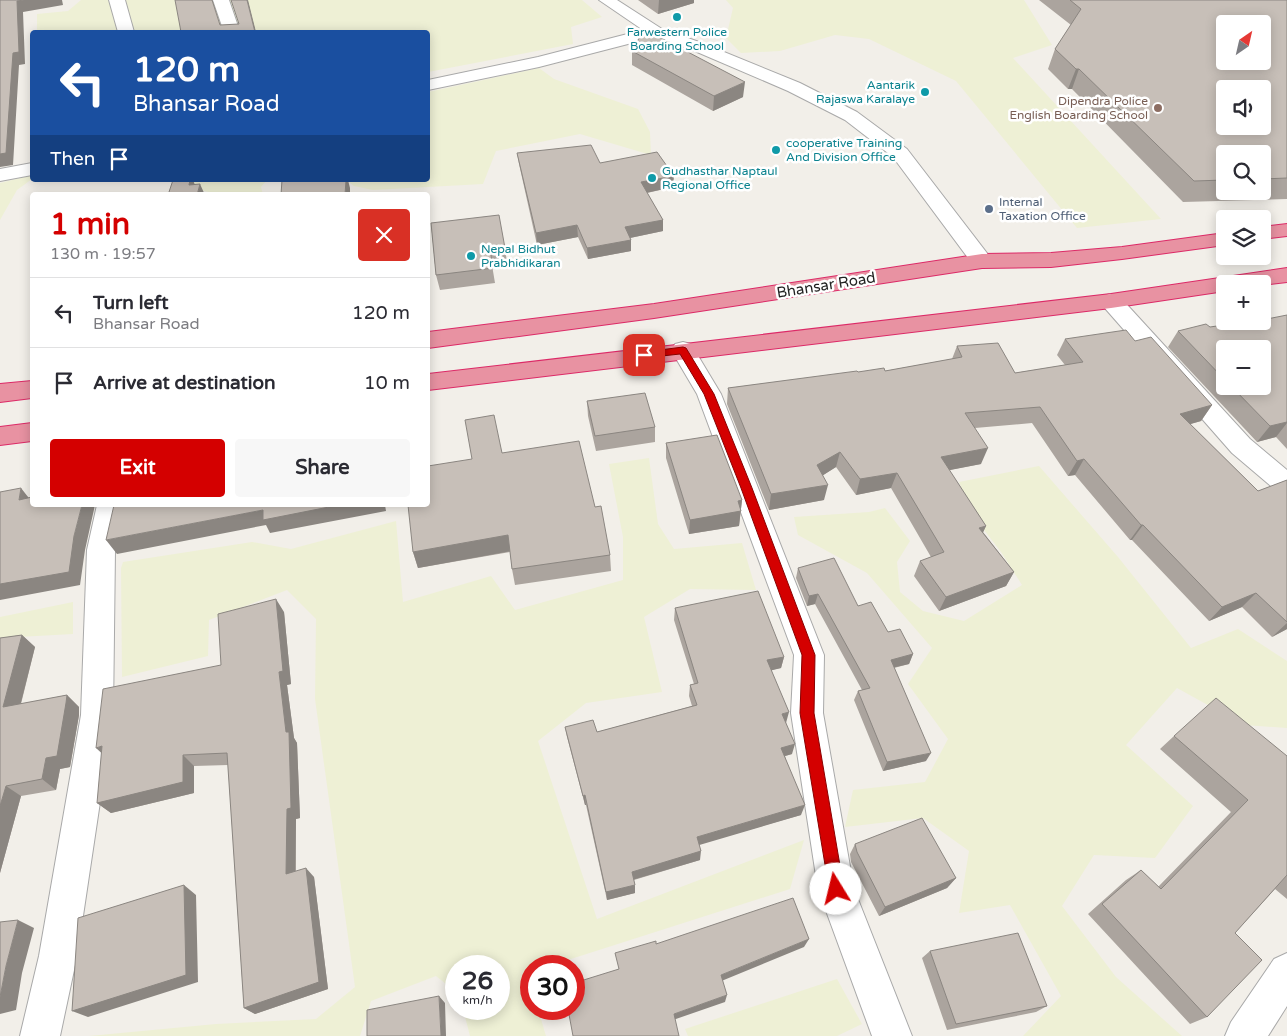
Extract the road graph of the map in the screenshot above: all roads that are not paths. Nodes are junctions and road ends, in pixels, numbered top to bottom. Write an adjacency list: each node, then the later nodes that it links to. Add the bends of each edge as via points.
1 (117, 0): 4 (street)
2 (221, 0): 5 (street)
3 (607, 0): 6 (street)
4 (125, 30)
5 (231, 30)
6 (656, 32): 7 (street, via 540,62); 13 (street, via 785,83 851,116 900,153)
7 (430, 85)
8 (30, 170): 9 (street)
9 (0, 175)
10 (1287, 230): 11 (highway)
11 (1271, 232)
12 (1216, 239): 13 (highway, Bhansar Road, via 1051,260)
13 (982, 261): 18 (highway, Bhansar Road, via 654,311)
14 (1287, 275): 15 (highway)
15 (1271, 277)
16 (1216, 285): 17 (highway)
17 (1112, 301): 19 (highway); 25 (street, via 1241,446)
18 (430, 340)
19 (683, 350): 20 (highway); 29 (street, via 709,394 809,655 807,713 836,889)
20 (430, 382)
21 (30, 390): 22 (highway)
22 (0, 393)
23 (30, 432): 24 (highway)
24 (0, 436)
25 (1287, 485)
26 (111, 507): 28 (street, via 102,550 97,715 58,956)
27 (1287, 972): 30 (street)
28 (40, 1036)
29 (892, 1036)
30 (1245, 1036)

